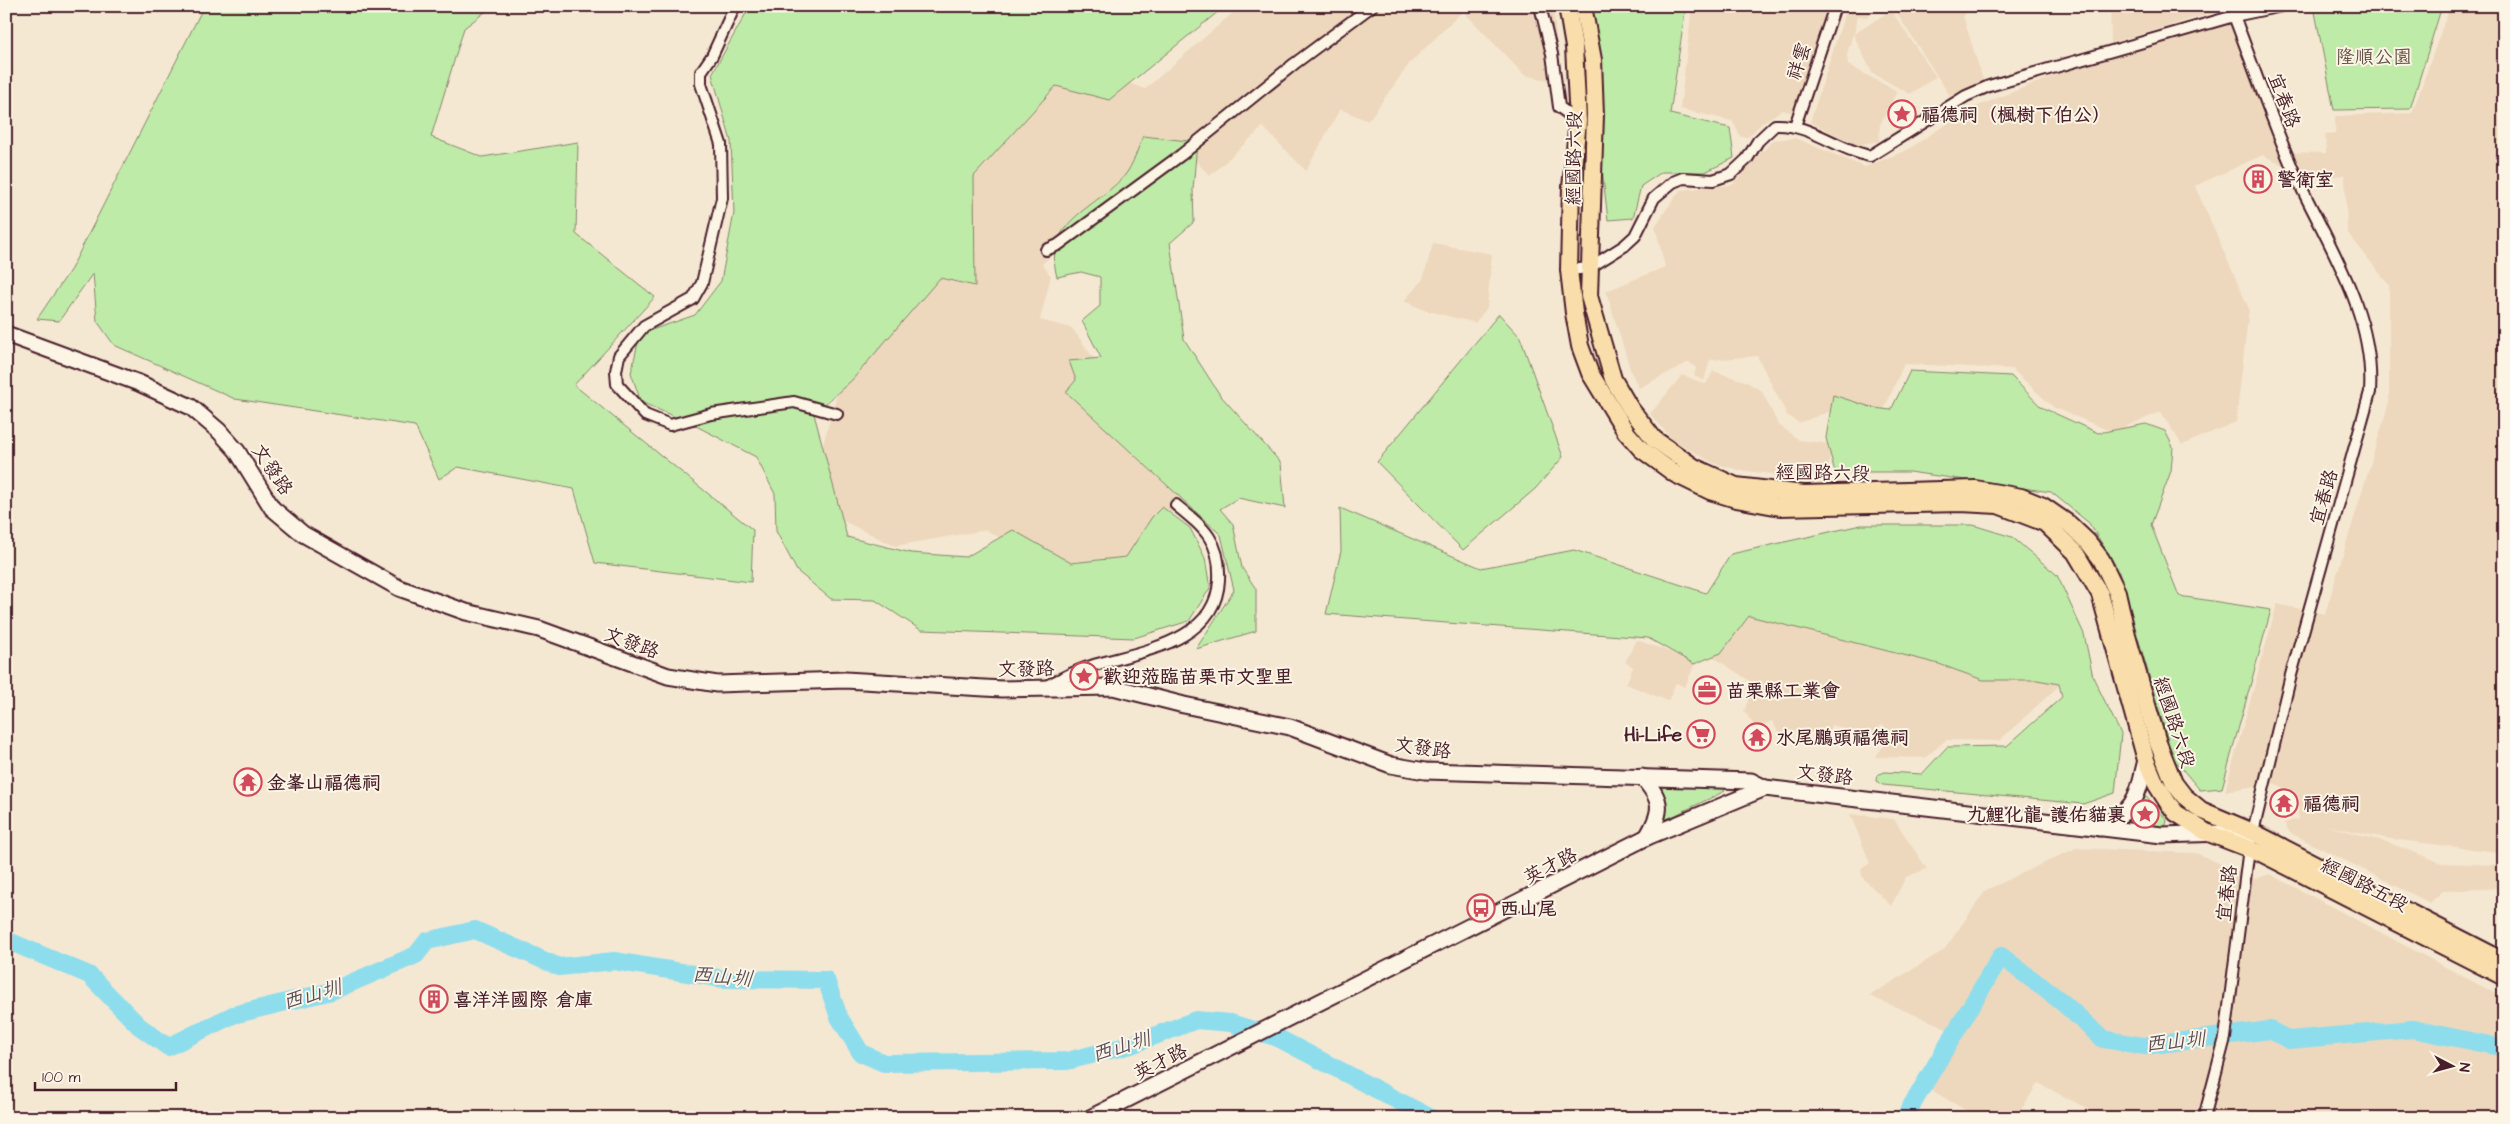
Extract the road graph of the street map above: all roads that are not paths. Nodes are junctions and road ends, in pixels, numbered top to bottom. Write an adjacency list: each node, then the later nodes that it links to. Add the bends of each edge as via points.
1 (735, 6): 16 (street, via 701,72 701,84 721,144 722,198 702,283 693,299 644,326 620,356 617,384 645,415 670,425 711,414 794,402)
2 (1372, 6): 12 (street, via 1181,155 1058,245)
3 (1540, 6): 9 (street, via 1552,54 1559,107)
4 (1567, 6): 9 (main road, 經國路六段, via 1574,46)
5 (1584, 6): 10 (main road, 經國路六段, via 1593,60)
6 (1835, 6): 11 (street, 祥雲)
7 (2282, 6): 8 (street)
8 (2234, 16): 11 (street, via 1989,86 1966,96 1870,156 1857,154); 26 (street, 宜春路, via 2294,171 2354,297 2372,372 2370,392 2291,675)
9 (1578, 121): 10 (main road); 14 (main road, 經國路六段, via 1571,187)
10 (1595, 121): 13 (main road, 經國路六段)
11 (1795, 126): 13 (street, via 1775,125 1758,140 1747,159 1731,174 1713,180 1683,178 1662,189 1635,236)
12 (1046, 250)
13 (1588, 268): 14 (street); 18 (main road, 經國路六段, via 1589,296 1612,379 1654,439 1694,467 1736,486 1764,491 1804,494 1975,489 2020,497 2042,506 2088,542 2100,559)
14 (1569, 270): 18 (main road, 經國路六段, via 1580,346 1590,373 1626,432 1641,449 1675,474 1725,496 1780,507 1998,505 2044,523 2076,552)
15 (6, 334): 19 (street, 文發路, via 139,383 191,407 220,430 238,451 272,508 303,534 409,592 466,612 539,629 668,676 695,681 735,684 845,680)
16 (837, 414)
17 (1176, 505): 19 (street, via 1203,527 1214,544 1220,564 1218,595 1206,620 1184,636 1088,667)
18 (2107, 590): 20 (main road, 經國路六段); 26 (main road, 經國路六段, via 2174,784 2201,810)
19 (1038, 689): 21 (street, 文發路, via 1113,687 1290,727 1391,764 1425,771)
20 (2146, 760): 23 (street, via 2129,810); 24 (main road, 經國路六段, via 2156,784 2176,813)
21 (1642, 777): 22 (street, 文發路, via 1751,781); 25 (street, via 1658,800 1660,810)
22 (1765, 788): 23 (street, 文發路); 25 (street, 英才路)
23 (2097, 829): 24 (street, 文發路, via 2162,835)
24 (2206, 832): 26 (main road, 經國路五段)
25 (1647, 838): 29 (street, 英才路)
26 (2251, 840): 27 (main road, 經國路五段); 28 (main road, 經國路五段); 30 (street, 宜春路, via 2225,1038)
27 (2504, 961)
28 (2504, 977)
29 (1090, 1118)
30 (2204, 1118)

